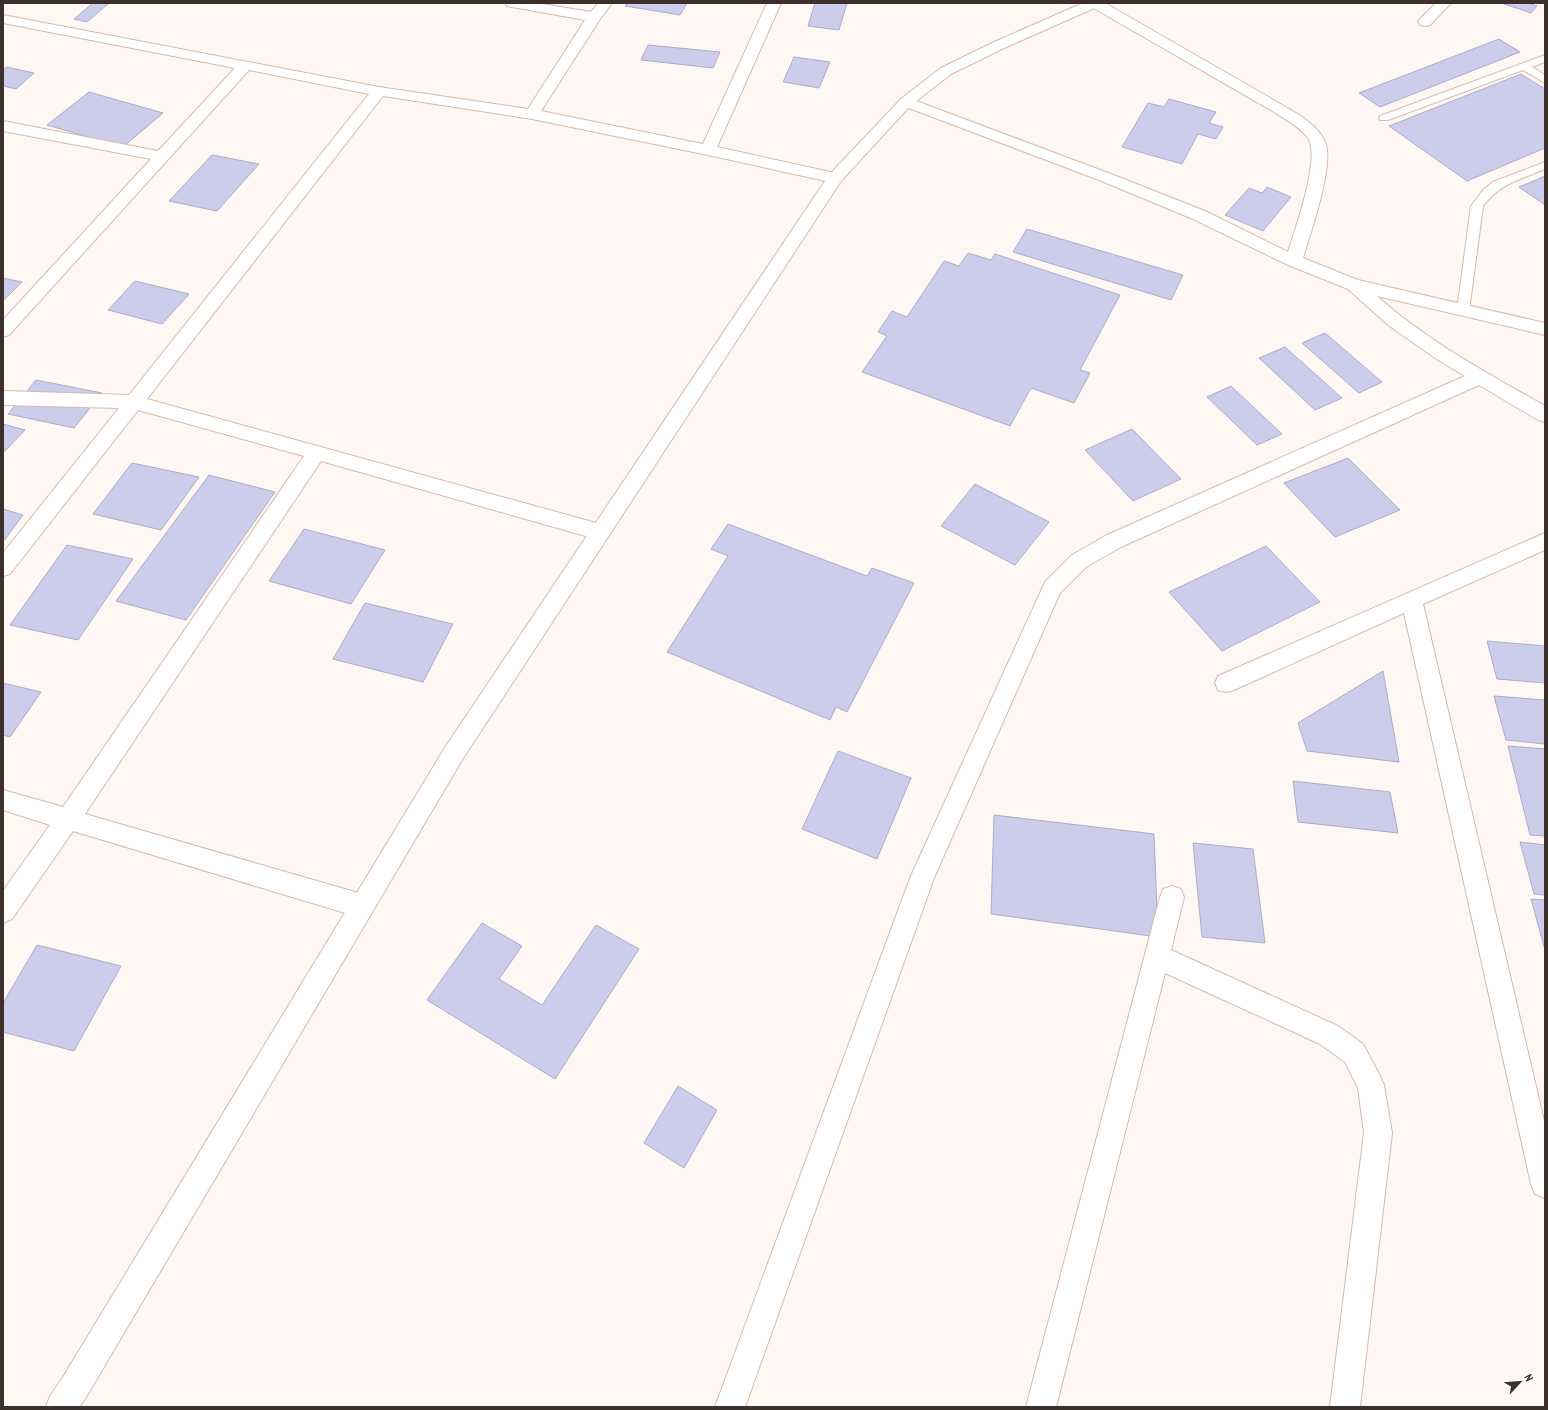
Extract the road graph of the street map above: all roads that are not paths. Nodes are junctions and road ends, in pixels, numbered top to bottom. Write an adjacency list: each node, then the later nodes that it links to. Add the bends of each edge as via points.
1 (512, 3): 6 (street)
2 (605, 3): 6 (street)
3 (774, 3): 18 (street)
4 (1094, 3): 14 (street, via 946,71); 22 (street, via 1305,126 1318,144 1318,173)
5 (1444, 3): 8 (street)
6 (594, 17): 15 (street)
7 (3, 18): 10 (street)
8 (1425, 22)
9 (1545, 58): 11 (lane)
10 (246, 65): 13 (street); 19 (street)
11 (1524, 66): 12 (lane); 16 (lane)
12 (1545, 80)
13 (379, 91): 15 (street); 29 (street)
14 (906, 102): 21 (street); 22 (street, via 1199,215)
15 (532, 114): 18 (street)
16 (1384, 118)
17 (3, 126): 19 (street)
18 (708, 150): 21 (street)
19 (162, 157): 26 (street)
20 (1545, 165): 24 (lane, via 1497,185 1477,206)
21 (835, 178): 32 (street)
22 (1294, 261): 23 (street)
23 (1354, 285): 24 (street); 27 (street, via 1394,321 1444,356)
24 (1463, 311): 25 (street)
25 (1545, 329)
26 (3, 331)
27 (1480, 377): 30 (street); 45 (street, via 1114,541 1079,561 1052,588 922,878)
28 (3, 398): 29 (street)
29 (134, 402): 31 (street); 34 (street)
30 (1545, 416)
31 (316, 453): 32 (street); 38 (street)
32 (600, 532): 40 (street, via 454,754)
33 (1545, 541): 35 (street)
34 (3, 567)
35 (1412, 600): 36 (street); 43 (street)
36 (1226, 683)
37 (3, 800): 38 (street)
38 (68, 819): 40 (street); 41 (street)
39 (1172, 896): 42 (street)
40 (362, 906): 44 (street)
41 (3, 911)
42 (1156, 956): 46 (street); 47 (street, via 1329,1034 1354,1053 1371,1085 1378,1133)
43 (1545, 1184)
44 (61, 1407)
45 (730, 1407)
46 (1040, 1407)
47 (1345, 1407)

